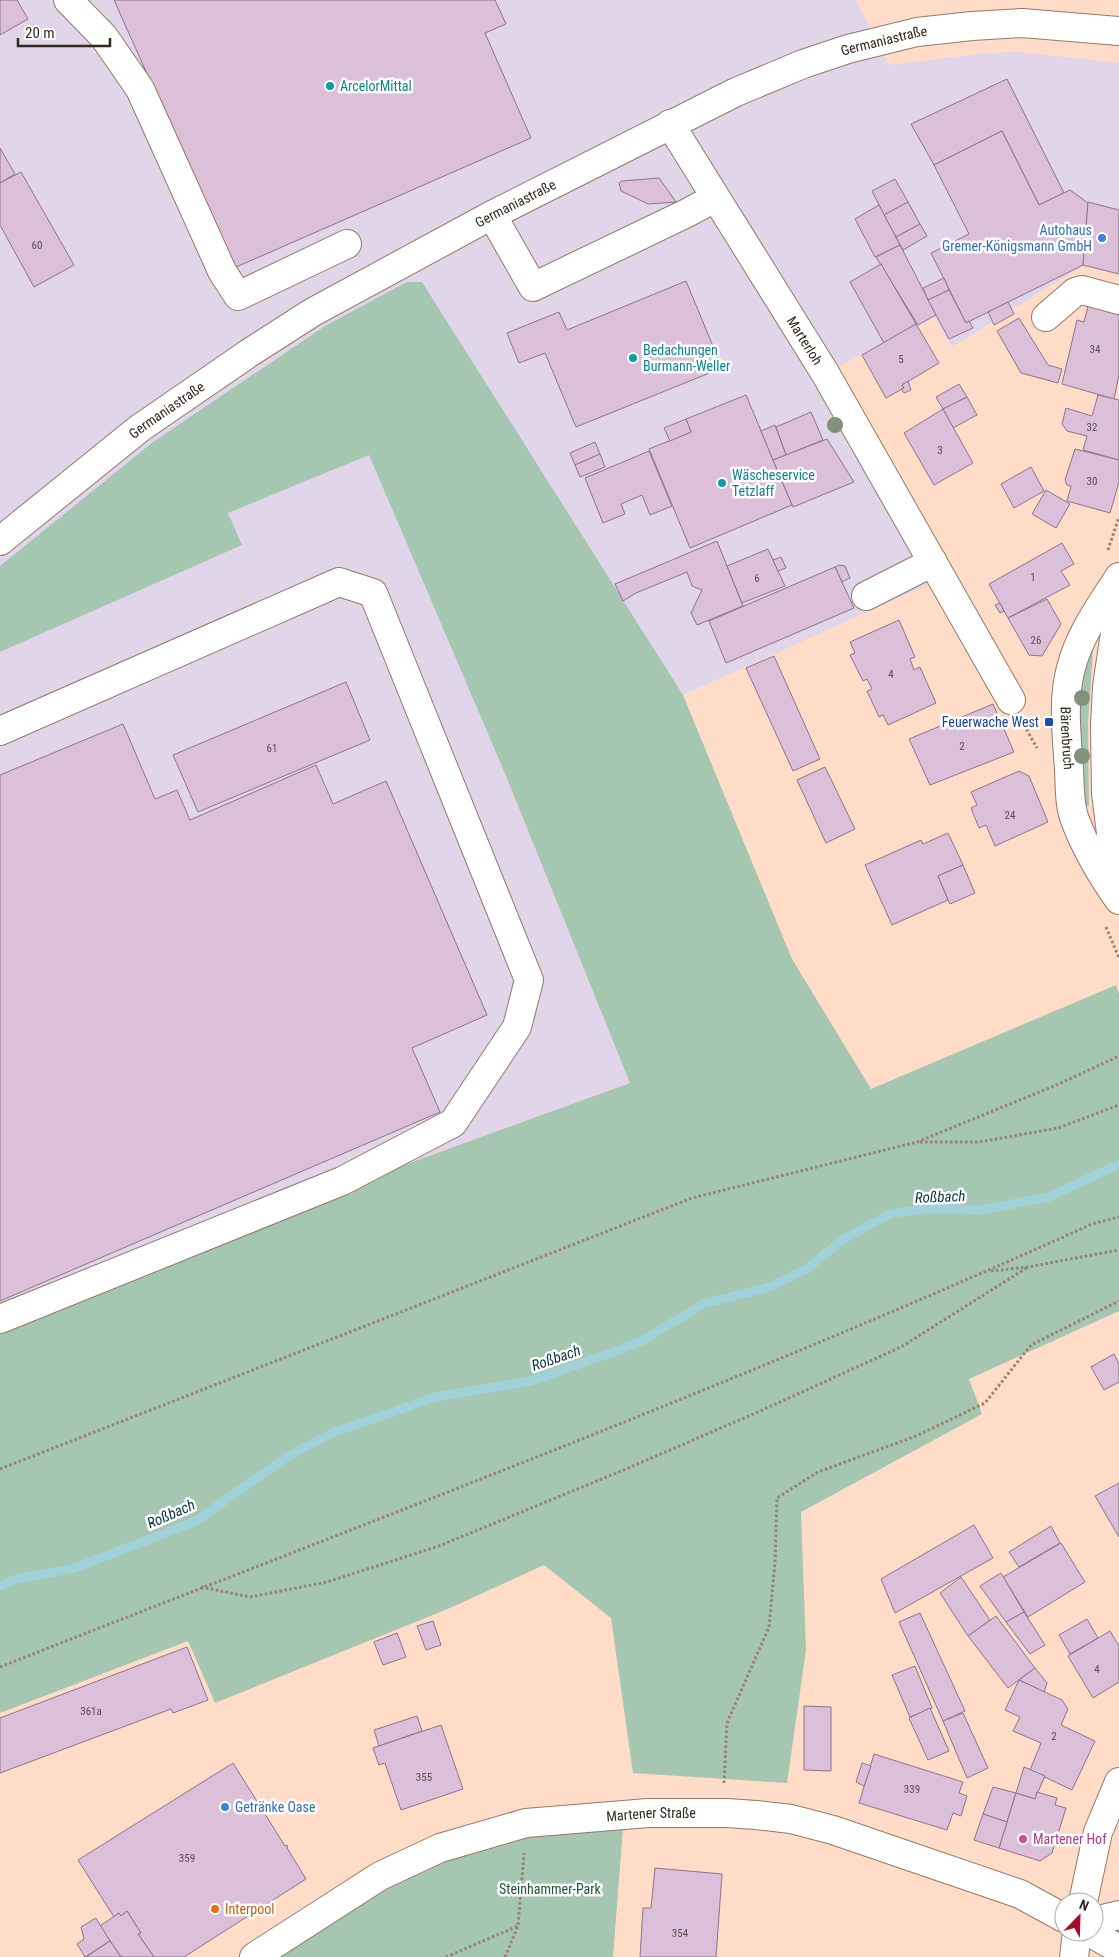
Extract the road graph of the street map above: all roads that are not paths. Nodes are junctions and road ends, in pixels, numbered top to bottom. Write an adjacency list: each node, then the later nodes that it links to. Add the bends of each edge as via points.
1 (68, 0): 6 (street, via 104,37 140,89 222,270 238,296)
2 (1111, 28): 3 (street, Germaniastraße, via 1022,23 917,32 803,64)
3 (670, 124): 4 (street, Marterloh); 5 (street, Germaniastraße)
4 (715, 198): 5 (street, via 688,214 533,287); 10 (street, Marterloh, via 825,374)
5 (492, 216): 9 (street, Germaniastraße, via 313,312 249,353 140,428)
6 (347, 244)
7 (1119, 300): 8 (street, via 1082,290 1075,292)
8 (1046, 317)
9 (0, 541)
10 (933, 562): 12 (street); 14 (street, Marterloh)
11 (1119, 577): 17 (street, Bärenbruch, via 1096,613 1070,668 1066,723 1074,818)
12 (866, 596)
13 (1119, 608): 16 (street, via 1104,725 1106,793)
14 (1011, 700)
15 (0, 731): 18 (street, via 339,582 373,593 529,980 517,1027 453,1123 342,1181)
16 (1119, 879)
17 (1119, 900)
18 (0, 1319)
19 (1119, 1782): 20 (street, via 1098,1832)
20 (1085, 1892)
21 (1054, 1913): 27 (street, Martener Straße, via 1020,1894 856,1836 791,1819 727,1813 648,1813 526,1823 440,1848 380,1876)
22 (1119, 1915): 23 (street)
23 (1104, 1919)
24 (1104, 1941): 26 (street)
25 (1076, 1942): 28 (street)
26 (1119, 1950)
27 (254, 1957)
28 (1074, 1957)

